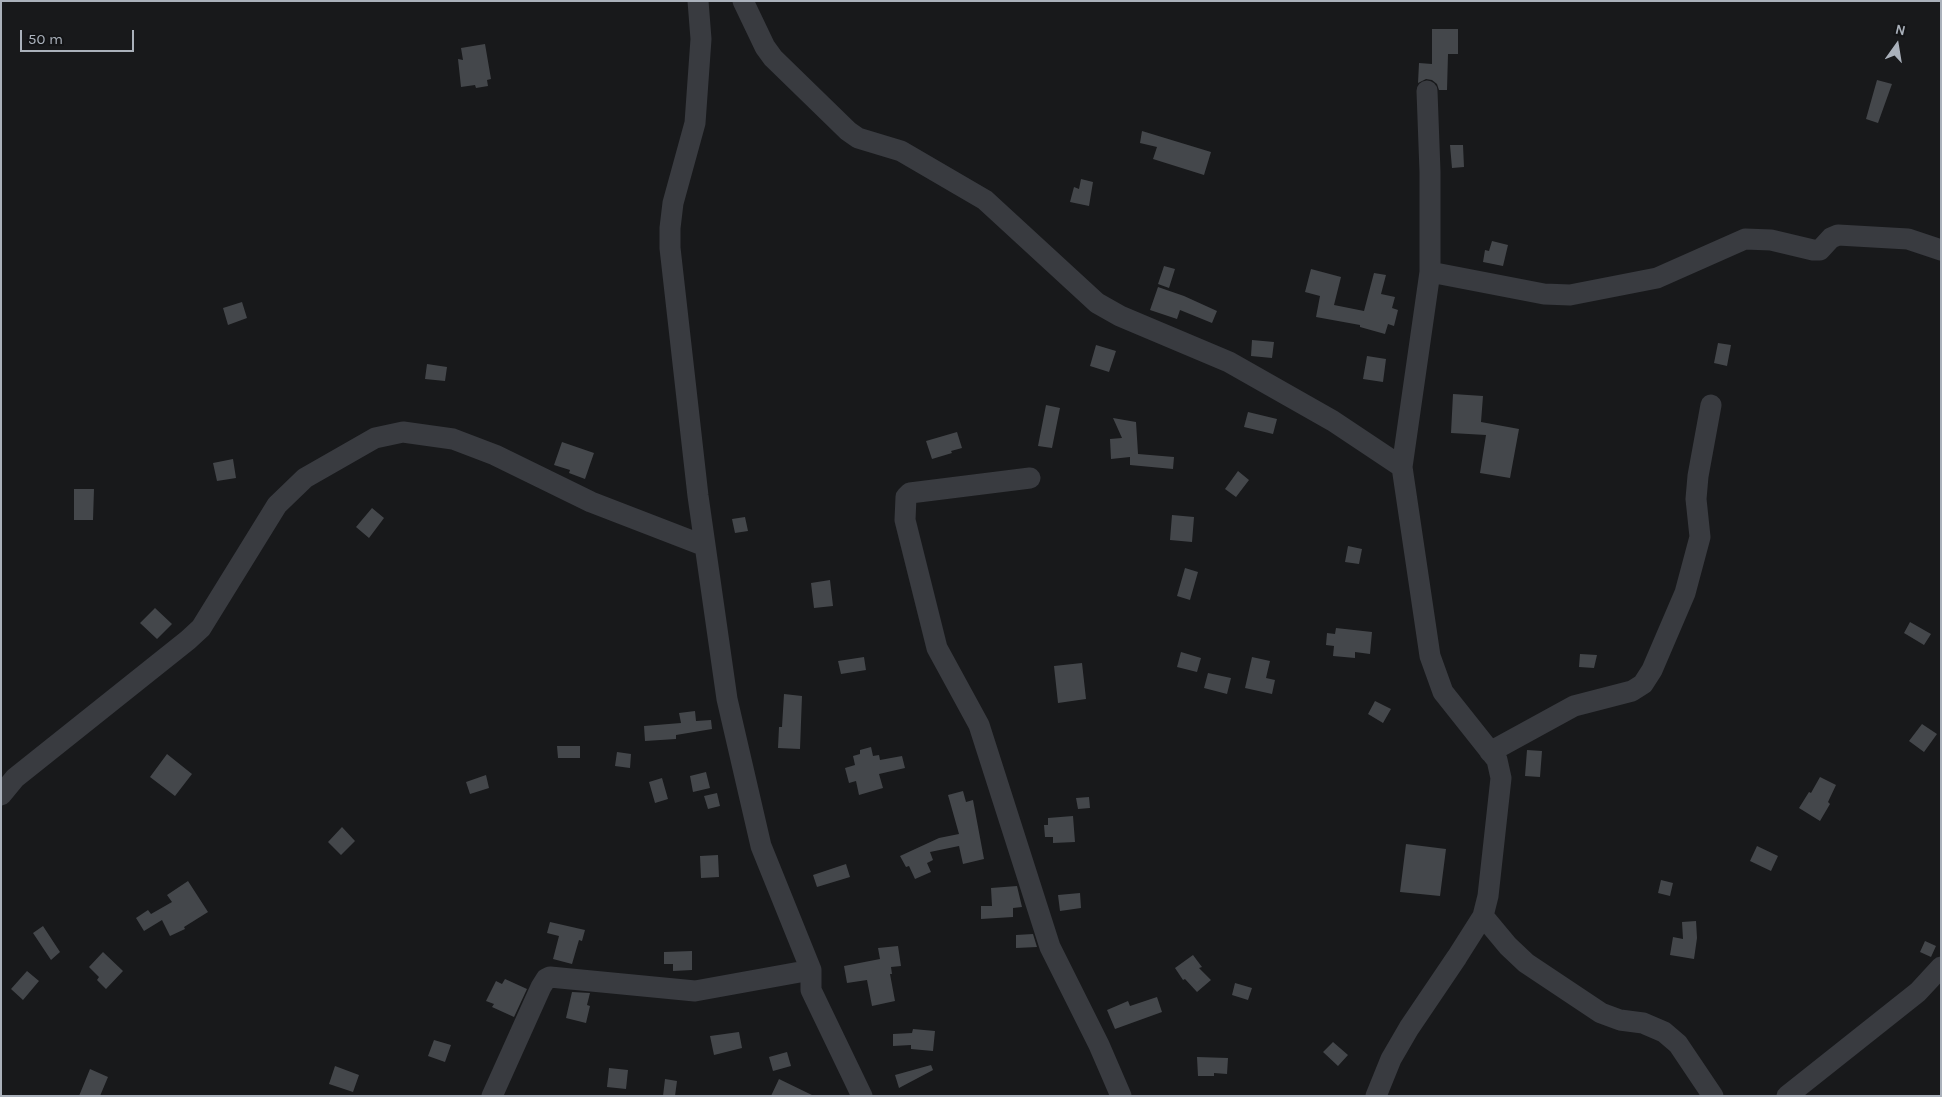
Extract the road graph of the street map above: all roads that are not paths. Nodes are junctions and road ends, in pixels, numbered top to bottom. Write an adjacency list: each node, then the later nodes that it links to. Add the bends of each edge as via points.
1 (698, 1): 9 (street, via 701,39 695,123 673,203 670,228)
2 (743, 1): 7 (street, via 773,58 848,131 858,138 902,151 985,200 1096,303 1229,362 1333,421)
3 (1427, 91): 5 (street)
4 (1941, 250): 5 (street, via 1908,239 1838,235 1820,250 1770,240 1745,239 1657,278 1570,295 1544,294)
5 (1430, 272): 7 (street)
6 (1711, 405): 10 (street, via 1696,499 1700,537 1685,593 1644,684 1632,691 1574,706)
7 (1402, 467): 10 (street, via 1430,656 1443,692)
8 (1030, 478): 17 (street, via 910,493 906,497 905,520 937,648 979,725 1050,947)
9 (705, 546): 11 (street, via 591,502 495,455 453,439 403,432 375,438 305,478 277,505 201,628 15,778); 14 (street, via 727,699 761,846)
10 (1490, 752): 12 (street, via 1497,760 1501,778)
11 (1, 795)
12 (1483, 916): 18 (street, via 1391,1058); 19 (street, via 1526,963 1602,1014 1643,1023 1664,1032 1678,1044)
13 (1941, 967): 20 (street, via 1918,992)
14 (811, 970): 15 (street, via 694,991 550,977 541,987); 16 (street, via 811,990)
15 (492, 1096)
16 (862, 1096)
17 (1121, 1096)
18 (1376, 1096)
19 (1713, 1096)
20 (1787, 1096)

